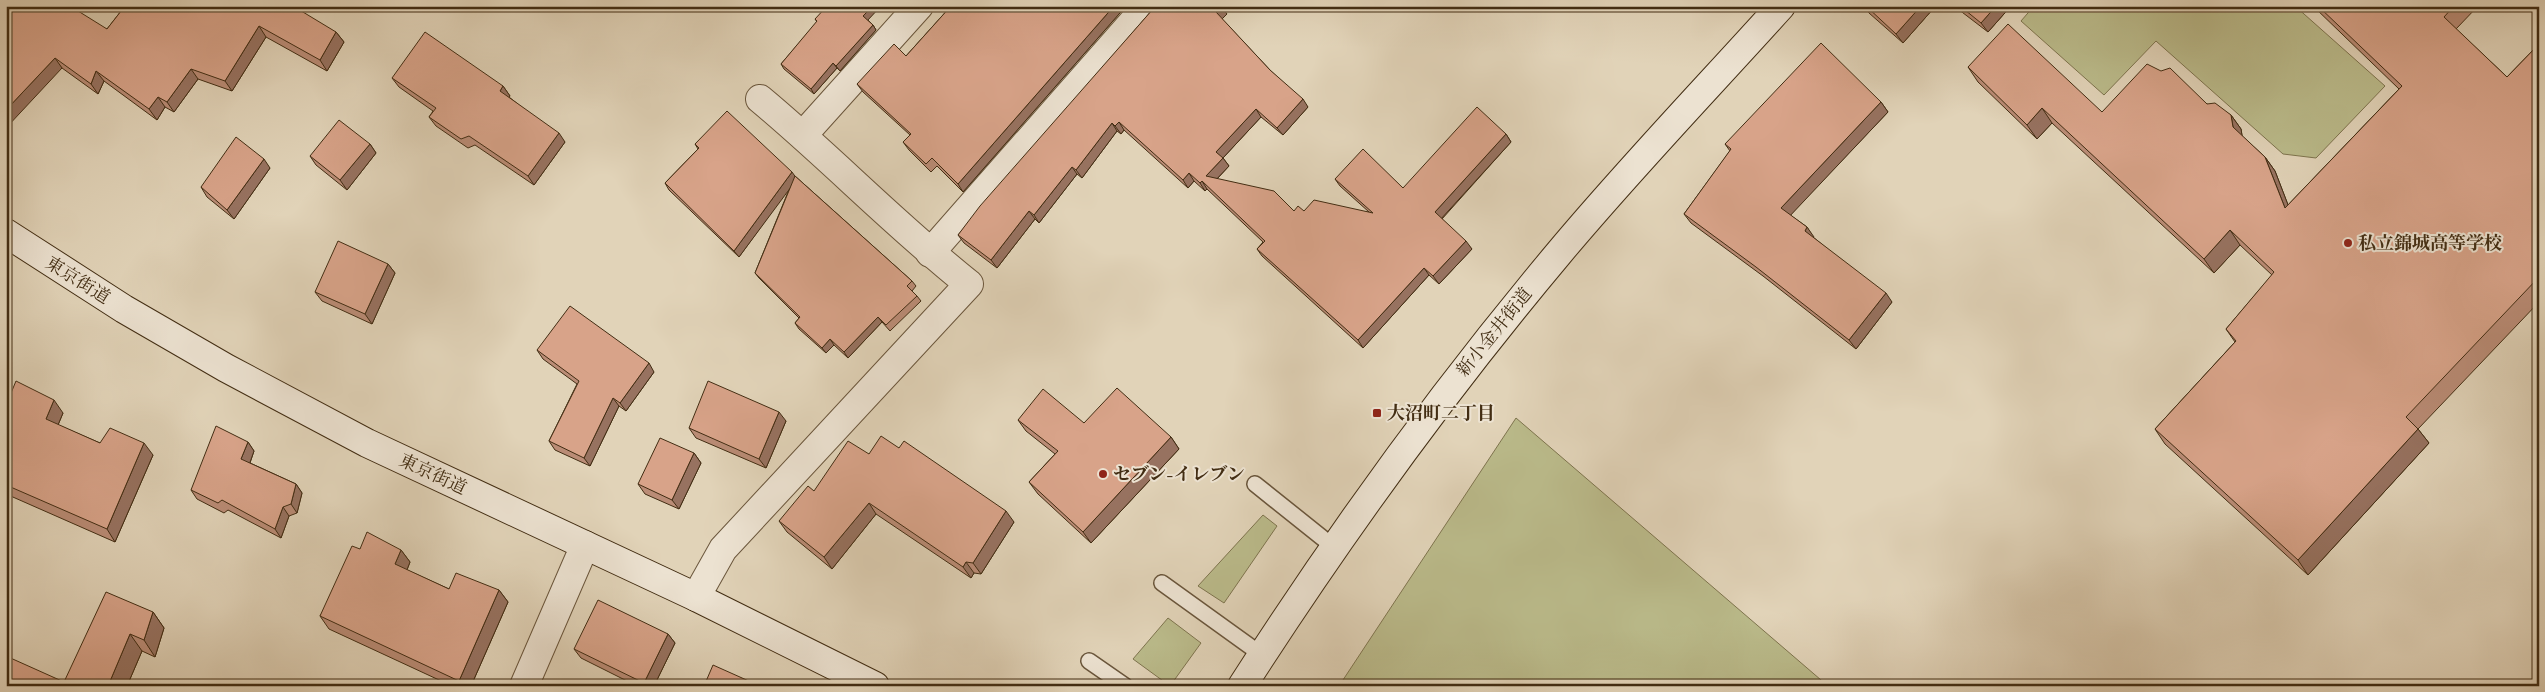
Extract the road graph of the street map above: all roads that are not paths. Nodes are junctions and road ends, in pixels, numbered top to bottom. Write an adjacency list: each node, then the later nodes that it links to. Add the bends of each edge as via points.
1 (919, 6): 5 (main road)
2 (1147, 6): 7 (main road)
3 (1781, 6): 10 (main road, 新小金井街道, via 1560,251 1381,479)
4 (760, 99): 5 (main road)
5 (803, 135): 7 (main road)
6 (6, 233): 9 (main road, 東京街道, via 124,309 226,368 367,443)
7 (930, 253): 12 (main road, via 969,284 723,549)
8 (1255, 484): 10 (lane)
9 (585, 545): 12 (main road, 東京街道); 15 (main road)
10 (1335, 548): 13 (main road, 新小金井街道)
11 (1162, 583): 13 (lane)
12 (696, 597): 16 (main road, 東京街道)
13 (1262, 655): 18 (main road, 新小金井街道)
14 (1090, 662): 17 (lane)
15 (524, 686)
16 (875, 686)
17 (1125, 686)
18 (1242, 686)

